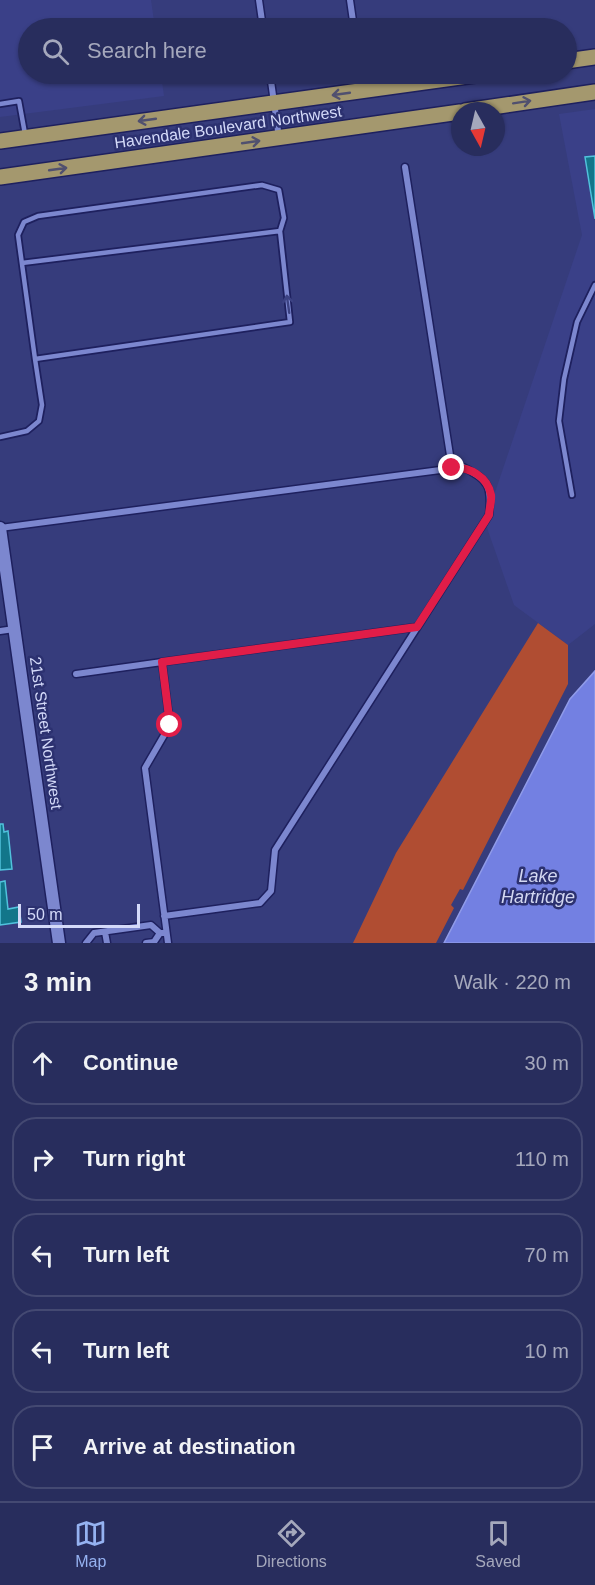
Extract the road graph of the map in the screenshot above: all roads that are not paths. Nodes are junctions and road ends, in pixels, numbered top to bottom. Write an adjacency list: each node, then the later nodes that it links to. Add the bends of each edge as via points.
1 (259, 0): 3 (street)
2 (350, 0): 4 (street)
3 (262, 18)
4 (353, 18)
5 (595, 57): 6 (main road)
6 (577, 60)
7 (271, 84): 12 (street)
8 (362, 84): 10 (street)
9 (412, 84): 10 (main road, Havendale Boulevard Northwest)
10 (363, 91): 12 (main road, Havendale Boulevard Northwest, one-way to 12)
11 (595, 92): 14 (main road, one-way to 11)
12 (274, 103): 16 (main road, Havendale Boulevard Northwest, one-way to 16); 17 (street)
13 (0, 104): 16 (lane, via 19,101)
14 (505, 105)
15 (451, 113): 17 (main road, Havendale Boulevard Northwest)
16 (25, 137): 18 (main road, Havendale Boulevard Northwest)
17 (279, 138): 20 (main road, Havendale Boulevard Northwest, one-way to 17)
18 (0, 141)
19 (405, 167): 26 (street)
20 (0, 177)
21 (280, 231): 22 (lane); 22 (lane, via 284,218 279,190 262,185 38,216 24,222 18,235); 24 (lane, one-way to 21, via 290,322)
22 (22, 263): 24 (lane)
23 (595, 285): 27 (lane, via 578,322 564,379 560,421)
24 (36, 359): 25 (lane, via 42,405 39,421 27,431)
25 (0, 437)
26 (452, 468): 28 (street); 29 (street, via 463,467 481,476 491,495 489,515)
27 (572, 495)
28 (0, 528): 30 (street, 21st Street Northwest)
29 (417, 627): 32 (street); 34 (street, via 275,850 271,891 266,898 260,903)
30 (14, 629): 31 (street); 37 (street, 21st Street Northwest)
31 (0, 631)
32 (162, 662): 33 (street); 34 (street, via 170,725 145,768)
33 (76, 674)
34 (164, 916): 36 (street)
35 (105, 932): 36 (street, via 151,925); 38 (street, via 94,933); 39 (street)
36 (163, 933): 40 (street, via 154,942); 41 (street)
37 (59, 943)
38 (87, 943)
39 (107, 943)
40 (146, 943)
41 (168, 943)

